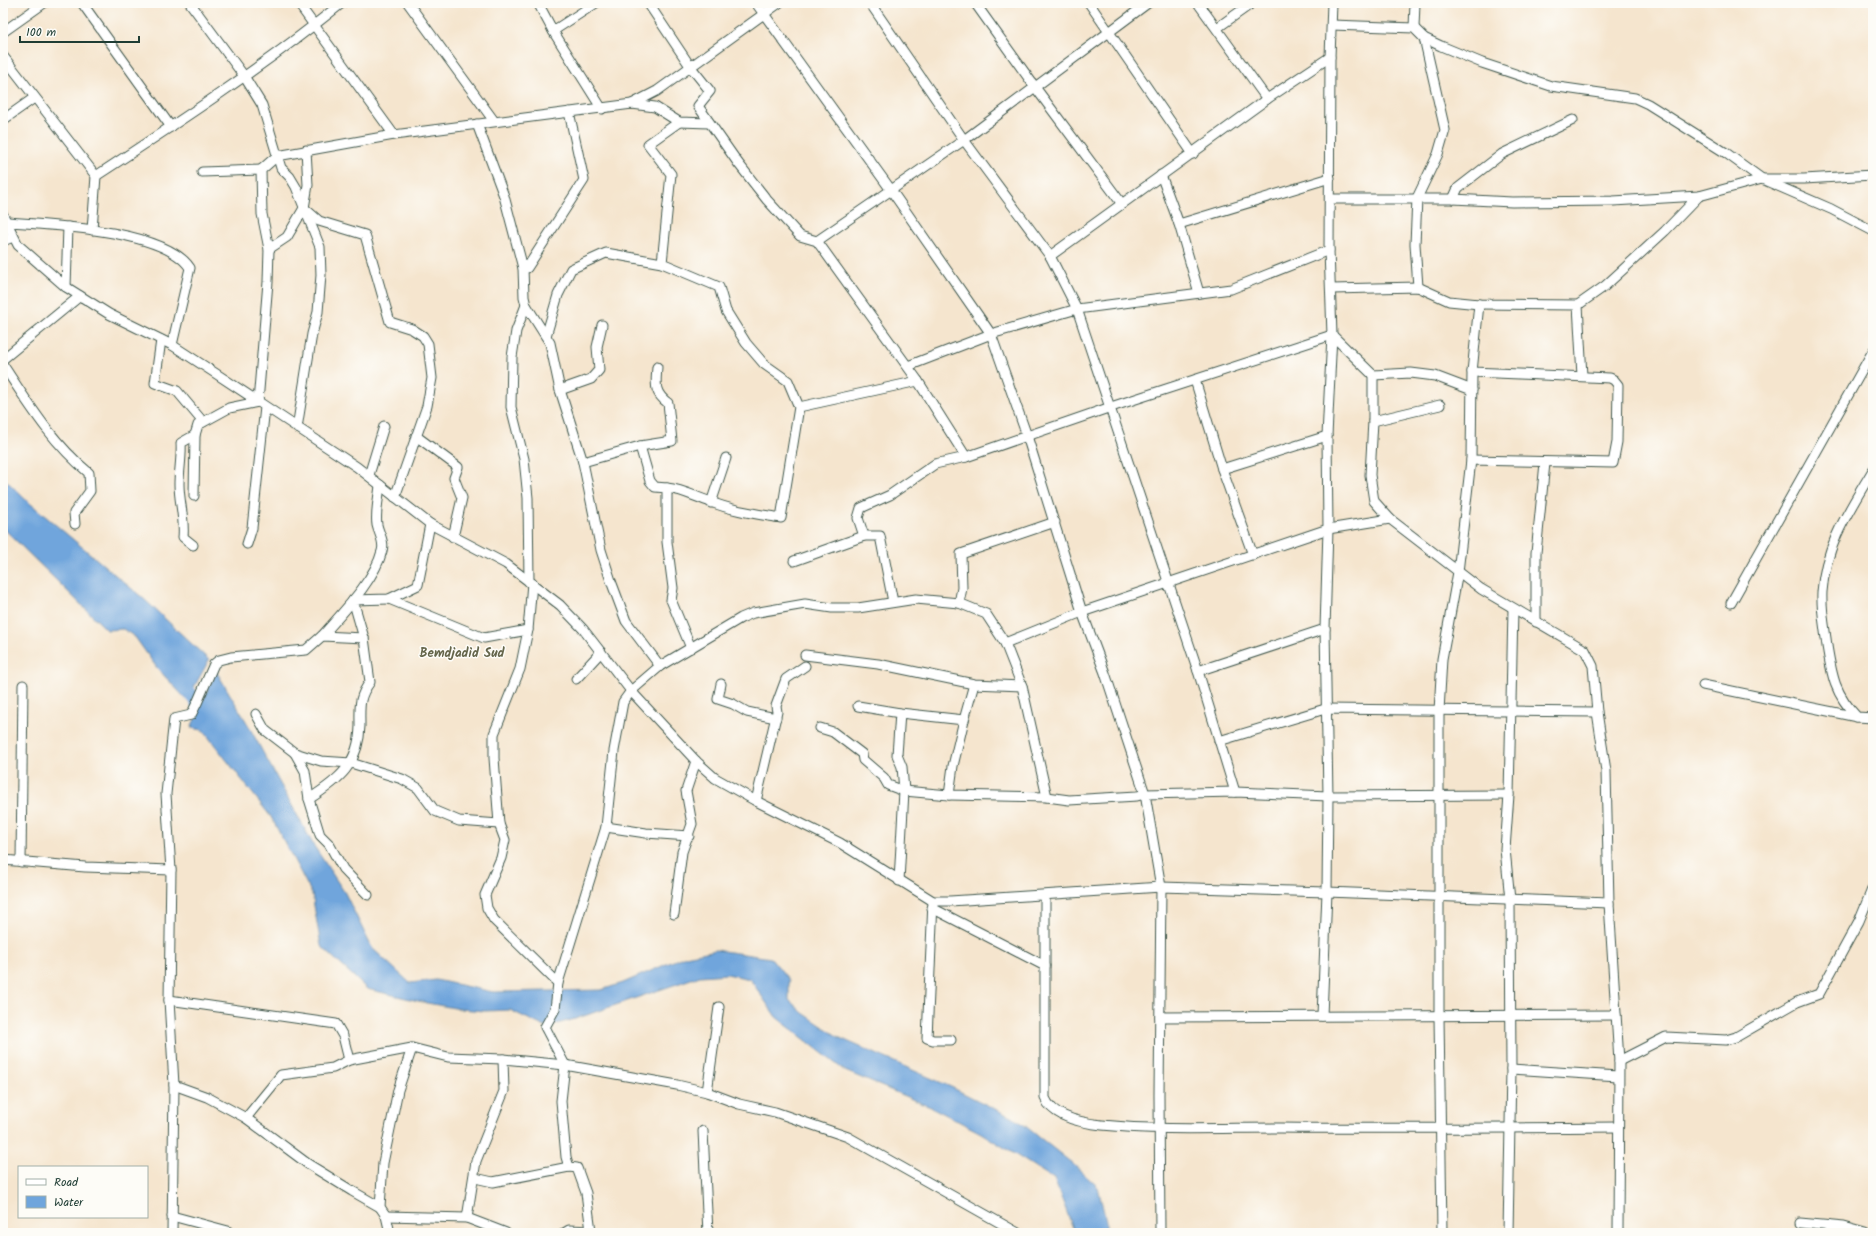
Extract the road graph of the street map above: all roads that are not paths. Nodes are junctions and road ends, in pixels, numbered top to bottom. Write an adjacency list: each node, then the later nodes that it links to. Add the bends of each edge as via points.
1 (44, 3): 27 (street)
2 (82, 3): 45 (street)
3 (190, 3): 32 (street)
4 (298, 3): 21 (street)
5 (342, 3): 21 (street)
6 (408, 3): 41 (street)
7 (538, 3): 25 (street)
8 (596, 3): 25 (street)
9 (648, 3): 31 (street)
10 (756, 3): 20 (street)
11 (779, 3): 20 (street)
12 (870, 3): 47 (street)
13 (975, 3): 33 (street)
14 (1089, 3): 26 (street)
15 (1148, 3): 26 (street)
16 (1198, 3): 23 (street)
17 (1252, 3): 23 (street)
18 (1332, 3): 22 (street)
19 (1415, 3): 24 (street)
20 (764, 14): 31 (street); 58 (street)
21 (314, 25): 32 (street); 46 (street)
22 (1332, 25): 24 (street); 30 (street)
23 (1217, 28): 35 (street)
24 (1414, 28): 28 (street)
25 (553, 31): 37 (street)
26 (1109, 31): 33 (street); 49 (street)
27 (3, 32)
28 (1424, 38): 57 (street, via 1482,63 1551,86 1635,98 1726,153); 60 (street, via 1445,130 1438,154)
29 (3, 56): 34 (street)
30 (1330, 57): 35 (street); 56 (street)
31 (690, 66): 36 (street, via 657,91); 43 (street, via 710,91 698,106)
32 (244, 76): 45 (street); 50 (street, via 262,105)
33 (1035, 87): 47 (street); 63 (street)
34 (34, 98): 39 (street); 55 (street)
35 (1267, 99): 49 (street)
36 (632, 104): 37 (street); 42 (street, via 655,107)
37 (602, 109): 38 (street)
38 (569, 112): 41 (street); 77 (street, via 584,180 527,268)
39 (3, 120)
40 (1573, 120): 62 (street, via 1502,154 1458,188)
41 (494, 122): 44 (street)
42 (678, 122): 43 (street); 76 (street, via 648,144 671,174)
43 (709, 123): 72 (street, via 753,182 800,236)
44 (477, 124): 46 (street); 77 (street, via 504,196)
45 (171, 127): 55 (street)
46 (394, 135): 48 (street)
47 (964, 140): 58 (street); 75 (street)
48 (306, 150): 50 (street); 64 (street, via 308,185)
49 (1193, 154): 53 (street)
50 (277, 156): 51 (street); 64 (street)
51 (262, 170): 52 (street); 73 (street, via 262,214)
52 (202, 172)
53 (1161, 175): 63 (street); 66 (street)
54 (1873, 175): 57 (street)
55 (96, 176): 68 (street)
56 (1330, 178): 61 (street); 66 (street)
57 (1762, 179): 59 (street); 69 (street, via 1831,208)
58 (891, 190): 72 (street); 88 (street)
59 (1699, 196): 62 (street, via 1579,202); 84 (street, via 1605,286)
60 (1417, 198): 61 (street); 62 (street); 79 (street, via 1415,244)
61 (1330, 199): 74 (street)
62 (1453, 199)
63 (1122, 204): 75 (street)
64 (304, 208): 73 (street, via 287,237); 112 (street, via 320,247 321,274 318,312); 114 (street, via 319,221 365,235 390,322 412,329 423,336 428,344 432,378 427,406)
65 (5, 218): 67 (street); 70 (street)
66 (1179, 224): 81 (street)
67 (68, 227): 68 (street); 78 (street)
68 (92, 230): 92 (street, via 148,241 184,259 190,268)
69 (1873, 231)
70 (13, 237): 71 (street); 78 (street, via 18,245)
71 (3, 241)
72 (817, 241): 96 (street)
73 (269, 249): 105 (street)
74 (1329, 250): 80 (street); 81 (street, via 1231,289)
75 (1050, 256): 86 (street)
76 (662, 263): 90 (street, via 606,253 571,269 558,295); 107 (street, via 719,287 726,311 746,343 764,364 788,381)
77 (523, 268): 85 (street)
78 (66, 287): 82 (street)
79 (1418, 287): 80 (street); 83 (street, via 1449,301)
80 (1332, 289): 89 (street)
81 (1199, 293): 86 (street)
82 (80, 296): 91 (street); 94 (street)
83 (1479, 304): 84 (street); 98 (street)
84 (1578, 305): 100 (street)
85 (526, 306): 90 (street); 143 (street, via 516,331 512,357 511,407 524,459)
86 (1077, 309): 88 (street); 108 (street)
87 (602, 325): 103 (street, via 597,347 599,370 591,379)
88 (991, 334): 96 (street); 115 (street)
89 (1332, 335): 99 (street); 101 (street); 116 (street)
90 (546, 336): 103 (street, via 550,343)
91 (161, 340): 92 (street); 110 (street, via 155,382 177,391)
92 (172, 345): 105 (street)
93 (1873, 351): 149 (street)
94 (3, 359)
95 (3, 365): 133 (street, via 46,430 72,459 89,473 90,491 74,513)
96 (908, 366): 102 (street)
97 (657, 367): 117 (street, via 656,388 668,403 672,441)
98 (1472, 372): 100 (street); 104 (street)
99 (1373, 375): 104 (street, via 1411,373 1435,376); 109 (street)
100 (1582, 376): 122 (street, via 1610,378 1618,385 1617,442 1613,463)
101 (1194, 380): 108 (street); 123 (street)
102 (918, 381): 107 (street); 118 (street)
103 (560, 390): 121 (street)
104 (1472, 390): 120 (street)
105 (261, 404): 110 (street, via 229,408); 112 (street); 138 (street, via 252,528)
106 (1440, 405): 109 (street)
107 (799, 407): 130 (street, via 781,518)
108 (1111, 407): 115 (street); 144 (street)
109 (1373, 421): 131 (street, via 1370,475 1374,501)
110 (202, 422): 113 (street, via 198,425)
111 (384, 426): 125 (street)
112 (297, 428): 125 (street)
113 (195, 435): 128 (street); 139 (street, via 181,443 179,484 184,523 183,537)
114 (416, 436): 129 (street); 137 (street, via 458,467 454,478 462,498)
115 (1027, 436): 118 (street); 132 (street)
116 (1327, 436): 123 (street); 135 (street)
117 (640, 446): 121 (street); 127 (street, via 650,481 655,487)
118 (966, 457): 136 (street, via 935,464 890,495 861,508 858,518)
119 (726, 458): 130 (street)
120 (1471, 460): 122 (street); 142 (street)
121 (583, 462): 161 (street, via 601,550 626,621)
122 (1545, 462): 152 (street, via 1536,552)
123 (1222, 469): 140 (street)
124 (1873, 470): 178 (street, via 1837,531 1827,560 1822,592 1830,671 1838,692)
125 (369, 475): 126 (street)
126 (380, 485): 129 (street); 146 (street, via 377,524 383,541 383,551 371,575)
127 (667, 488): 130 (street, via 691,493); 158 (street, via 667,542 673,588 671,600)
128 (194, 496)
129 (395, 497): 134 (street)
130 (711, 503)
131 (1390, 519): 135 (street); 142 (street)
132 (1055, 522): 148 (street, via 960,554 962,588); 151 (street)
133 (75, 524)
134 (430, 524): 137 (street); 145 (street, via 418,585)
135 (1328, 529): 140 (street); 153 (street)
136 (864, 536): 141 (street); 147 (street, via 880,536)
137 (453, 537): 143 (street, via 506,564)
138 (247, 544)
139 (193, 545)
140 (1253, 555): 144 (street)
141 (794, 561)
142 (1458, 572): 150 (street); 174 (street, via 1442,658)
143 (531, 583): 154 (street); 159 (street, via 560,605)
144 (1169, 584): 151 (street); 163 (street)
145 (388, 599): 146 (street); 154 (street, via 484,638)
146 (353, 600): 155 (street); 156 (street)
147 (893, 602): 148 (street, via 916,599); 158 (street, via 858,608 805,604 753,613)
148 (959, 603): 157 (street, via 986,614)
149 (1731, 603)
150 (1513, 609): 152 (street); 173 (street)
151 (1082, 612): 157 (street); 189 (street, via 1105,672)
152 (1536, 622): 175 (street, via 1585,650 1593,666)
153 (1324, 629): 163 (street); 172 (street)
154 (528, 630): 197 (street, via 520,669 494,734)
155 (322, 636): 156 (street); 202 (street, via 306,650 219,660 214,664 190,715 174,719 166,794)
156 (364, 638): 186 (street, via 370,682 362,693 360,728)
157 (1005, 643): 169 (street)
158 (691, 648): 161 (street)
159 (601, 652): 164 (street); 170 (street)
160 (805, 655): 166 (street, via 878,664)
161 (660, 666): 170 (street)
162 (805, 666): 179 (street, via 786,679 776,706)
163 (1198, 671): 183 (street)
164 (576, 679)
165 (721, 684): 179 (street, via 718,699 747,712)
166 (974, 684): 169 (street); 181 (street)
167 (23, 685): 201 (street)
168 (1703, 685): 178 (street)
169 (1022, 686): 194 (street)
170 (631, 691): 185 (street); 198 (street, via 623,702 614,751)
171 (858, 706): 176 (street)
172 (1325, 709): 174 (street); 183 (street); 193 (street)
173 (1511, 710): 174 (street); 175 (street); 192 (street)
174 (1440, 711): 191 (street)
175 (1597, 712): 211 (street, via 1606,771)
176 (900, 713): 181 (street); 187 (street, via 897,755 902,767)
177 (256, 714): 184 (street, via 265,730)
178 (1857, 717): 180 (street)
179 (776, 718): 196 (street)
180 (1873, 718)
181 (964, 720): 190 (street)
182 (820, 728): 187 (street, via 833,732 862,754 863,760 884,778 888,785)
183 (1219, 741): 188 (street)
184 (295, 753): 186 (street, via 321,761); 195 (street, via 305,771)
185 (696, 761): 196 (street, via 715,778); 199 (street, via 686,791 692,824)
186 (351, 763): 195 (street, via 332,785); 197 (street, via 402,779 418,788 434,811 459,821)
187 (904, 791): 190 (street); 203 (street)
188 (1235, 792): 189 (street); 193 (street)
189 (1145, 794): 194 (street, via 1069,800); 205 (street)
190 (949, 795): 194 (street)
191 (1440, 795): 192 (street); 193 (street); 209 (street)
192 (1509, 795): 210 (street, via 1505,849)
193 (1328, 796): 206 (street)
194 (1047, 797)
195 (310, 799): 207 (street, via 320,835 329,844 343,869)
196 (756, 801): 203 (street, via 840,843)
197 (499, 824): 215 (street, via 504,840 501,858 485,895 487,908 496,923)
198 (606, 827): 199 (street); 215 (street)
199 (689, 836): 213 (street, via 681,860)
200 (3, 860): 201 (street)
201 (21, 862): 202 (street)
202 (171, 870): 216 (street)
203 (899, 881): 212 (street)
204 (1873, 886): 227 (street, via 1859,920 1819,994 1797,1002 1736,1037 1726,1040 1666,1037)
205 (1161, 887): 206 (street); 208 (street); 222 (street)
206 (1327, 892): 209 (street); 220 (street)
207 (368, 895)
208 (1045, 896): 212 (street); 214 (street)
209 (1440, 897): 210 (street); 221 (street)
210 (1510, 900): 211 (street); 218 (street)
211 (1609, 903): 219 (street)
212 (932, 905): 214 (street); 223 (street, via 927,1038)
213 (674, 914)
214 (1044, 966): 235 (street, via 1045,1098 1048,1106 1054,1111 1084,1122)
215 (558, 983): 228 (street, via 555,1008 545,1027)
216 (169, 1000): 226 (street, via 336,1024 343,1036); 231 (street)
217 (719, 1007): 232 (street)
218 (1510, 1015): 219 (street); 221 (street); 229 (street)
219 (1616, 1015): 227 (street)
220 (1322, 1016): 221 (street); 222 (street)
221 (1439, 1016): 237 (street)
222 (1160, 1017): 235 (street)
223 (951, 1040)
224 (412, 1048): 225 (street, via 448,1057); 226 (street); 241 (street, via 398,1090 385,1150)
225 (503, 1059): 228 (street); 240 (street, via 504,1091 479,1152)
226 (349, 1060): 233 (street, via 333,1068 282,1075)
227 (1618, 1061): 230 (street)
228 (565, 1065): 232 (street); 239 (street, via 561,1101)
229 (1511, 1069): 230 (street); 236 (street)
230 (1618, 1076): 234 (street)
231 (174, 1085): 233 (street, via 207,1097); 242 (street)
232 (707, 1092): 253 (street, via 848,1137)
233 (246, 1118): 241 (street, via 308,1164)
234 (1618, 1127): 236 (street); 257 (street)
235 (1159, 1128): 237 (street); 254 (street)
236 (1510, 1128): 237 (street); 256 (street)
237 (1440, 1129): 255 (street)
238 (704, 1131): 252 (street)
239 (569, 1167): 240 (street, via 493,1182); 247 (street, via 577,1168 586,1194)
240 (474, 1178): 244 (street)
241 (380, 1207): 243 (street)
242 (172, 1216): 246 (street); 248 (street)
243 (386, 1216): 244 (street); 249 (street)
244 (467, 1218): 250 (street)
245 (1800, 1223): 258 (street, via 1844,1227)
246 (228, 1231)
247 (592, 1232): 251 (street, via 569,1230)
248 (172, 1233)
249 (390, 1233)
250 (506, 1233)
251 (564, 1233)
252 (708, 1233)
253 (1018, 1233)
254 (1160, 1233)
255 (1442, 1233)
256 (1508, 1233)
257 (1618, 1233)
258 (1866, 1233)

